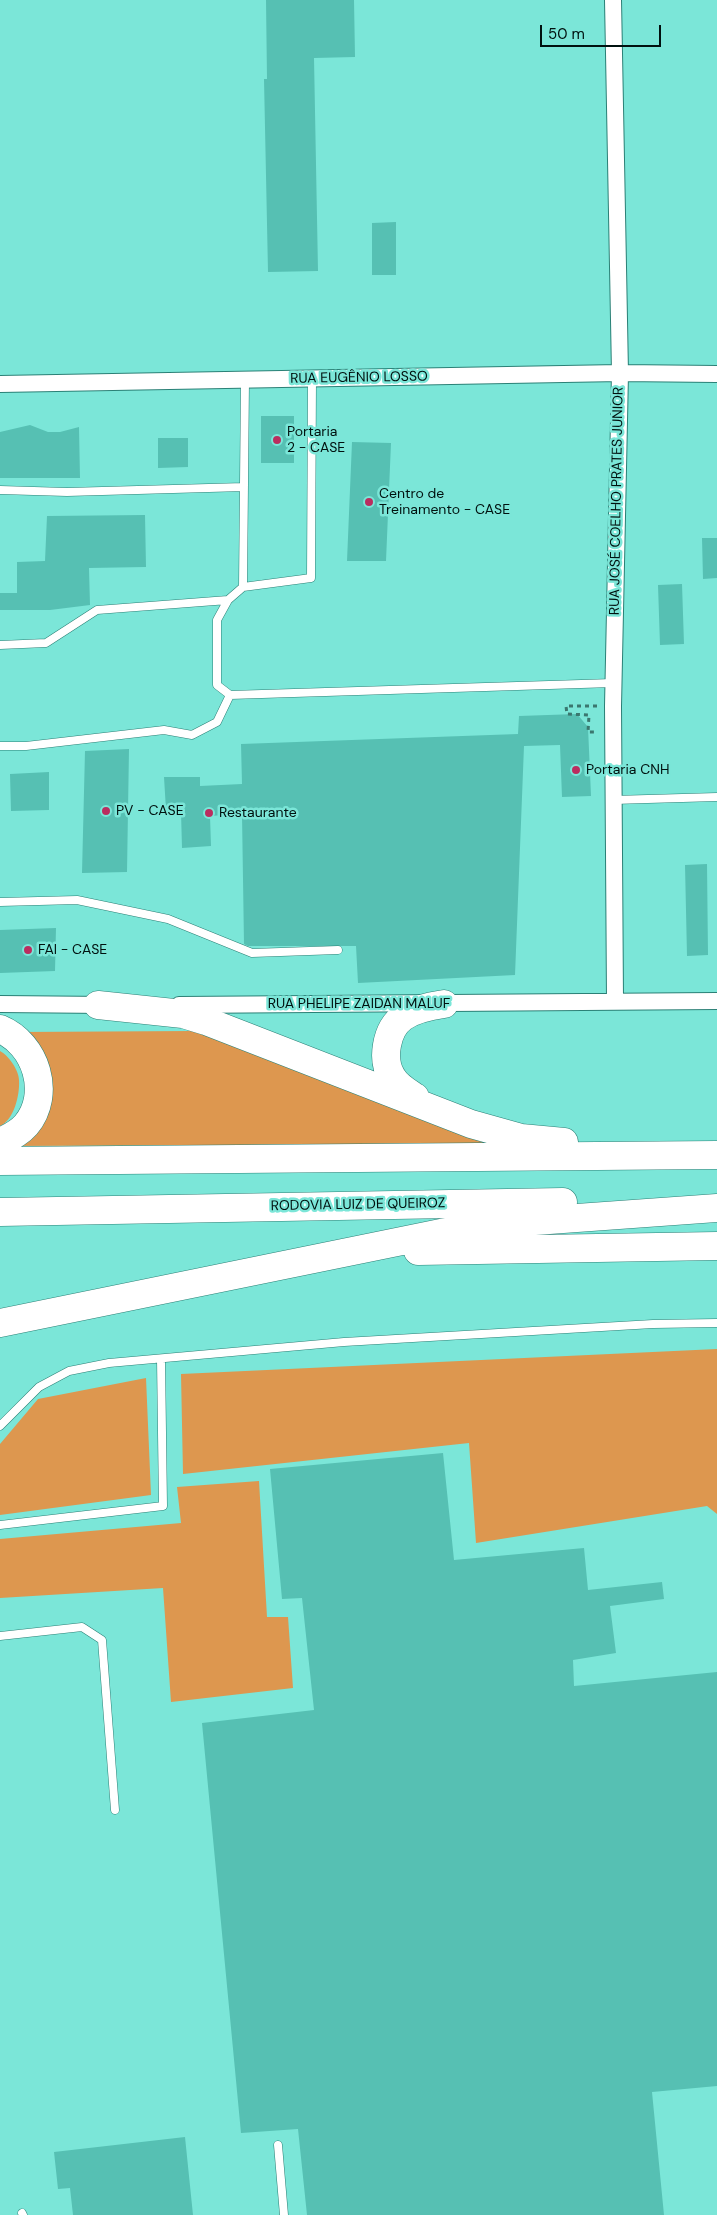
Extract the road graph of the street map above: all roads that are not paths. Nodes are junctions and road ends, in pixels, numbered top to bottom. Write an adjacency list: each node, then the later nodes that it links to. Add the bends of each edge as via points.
1 (613, 0): 2 (street, RUA JOSÉ COELHO PRATES JUNIOR)
2 (620, 373): 3 (street, RUA EUGÊNIO LOSSO); 4 (street, RUA EUGÊNIO LOSSO); 12 (street, RUA JOSÉ COELHO PRATES JUNIOR)
3 (717, 374)
4 (312, 379): 5 (street, RUA EUGÊNIO LOSSO); 9 (lane, via 311,578)
5 (245, 380): 6 (street, RUA EUGÊNIO LOSSO); 7 (lane)
6 (0, 384)
7 (244, 487): 8 (lane, via 67,492); 9 (lane)
8 (0, 490)
9 (243, 587): 10 (lane)
10 (228, 600): 11 (lane, via 97,610 46,643); 13 (lane, via 217,620 217,686)
11 (0, 645)
12 (613, 683): 13 (lane); 16 (street, RUA JOSÉ COELHO PRATES JUNIOR)
13 (230, 695): 14 (lane, via 217,722 192,735 164,730 26,746)
14 (0, 746)
15 (717, 798): 16 (lane)
16 (613, 800): 19 (street, RUA JOSÉ COELHO PRATES JUNIOR)
17 (0, 902): 18 (lane, via 77,900 168,919 252,953)
18 (338, 950)
19 (615, 1001): 20 (street, RUA PHELIPE ZAIDAN MALUF); 22 (street, RUA PHELIPE ZAIDAN MALUF)
20 (717, 1001)
21 (0, 1004): 23 (street, RUA PHELIPE ZAIDAN MALUF)
22 (444, 1004): 23 (street, RUA PHELIPE ZAIDAN MALUF); 25 (highway, via 428,1006 402,1018 394,1027 386,1052 391,1076 399,1086)
23 (98, 1005): 25 (highway, via 183,1014 206,1020)
24 (0, 1029): 26 (highway, via 11,1033 23,1044 38,1074 39,1089 35,1110 25,1126)
25 (430, 1108): 27 (highway, via 521,1138)
26 (0, 1142)
27 (712, 1155): 28 (highway)
28 (0, 1161)
29 (717, 1199): 31 (highway, RODOVIA LUIZ DE QUEIROZ)
30 (717, 1208): 33 (highway, via 535,1220 441,1233)
31 (0, 1212)
32 (717, 1246): 33 (highway)
33 (346, 1253): 34 (highway)
34 (0, 1323)
35 (717, 1323): 36 (lane, via 344,1342)
36 (161, 1359): 37 (lane, via 69,1371 39,1388); 38 (lane, via 163,1506)
37 (0, 1426)
38 (0, 1525)
39 (0, 1636): 40 (lane, via 82,1627 102,1640)
40 (115, 1810)
41 (278, 2145): 42 (lane)
42 (284, 2215)

